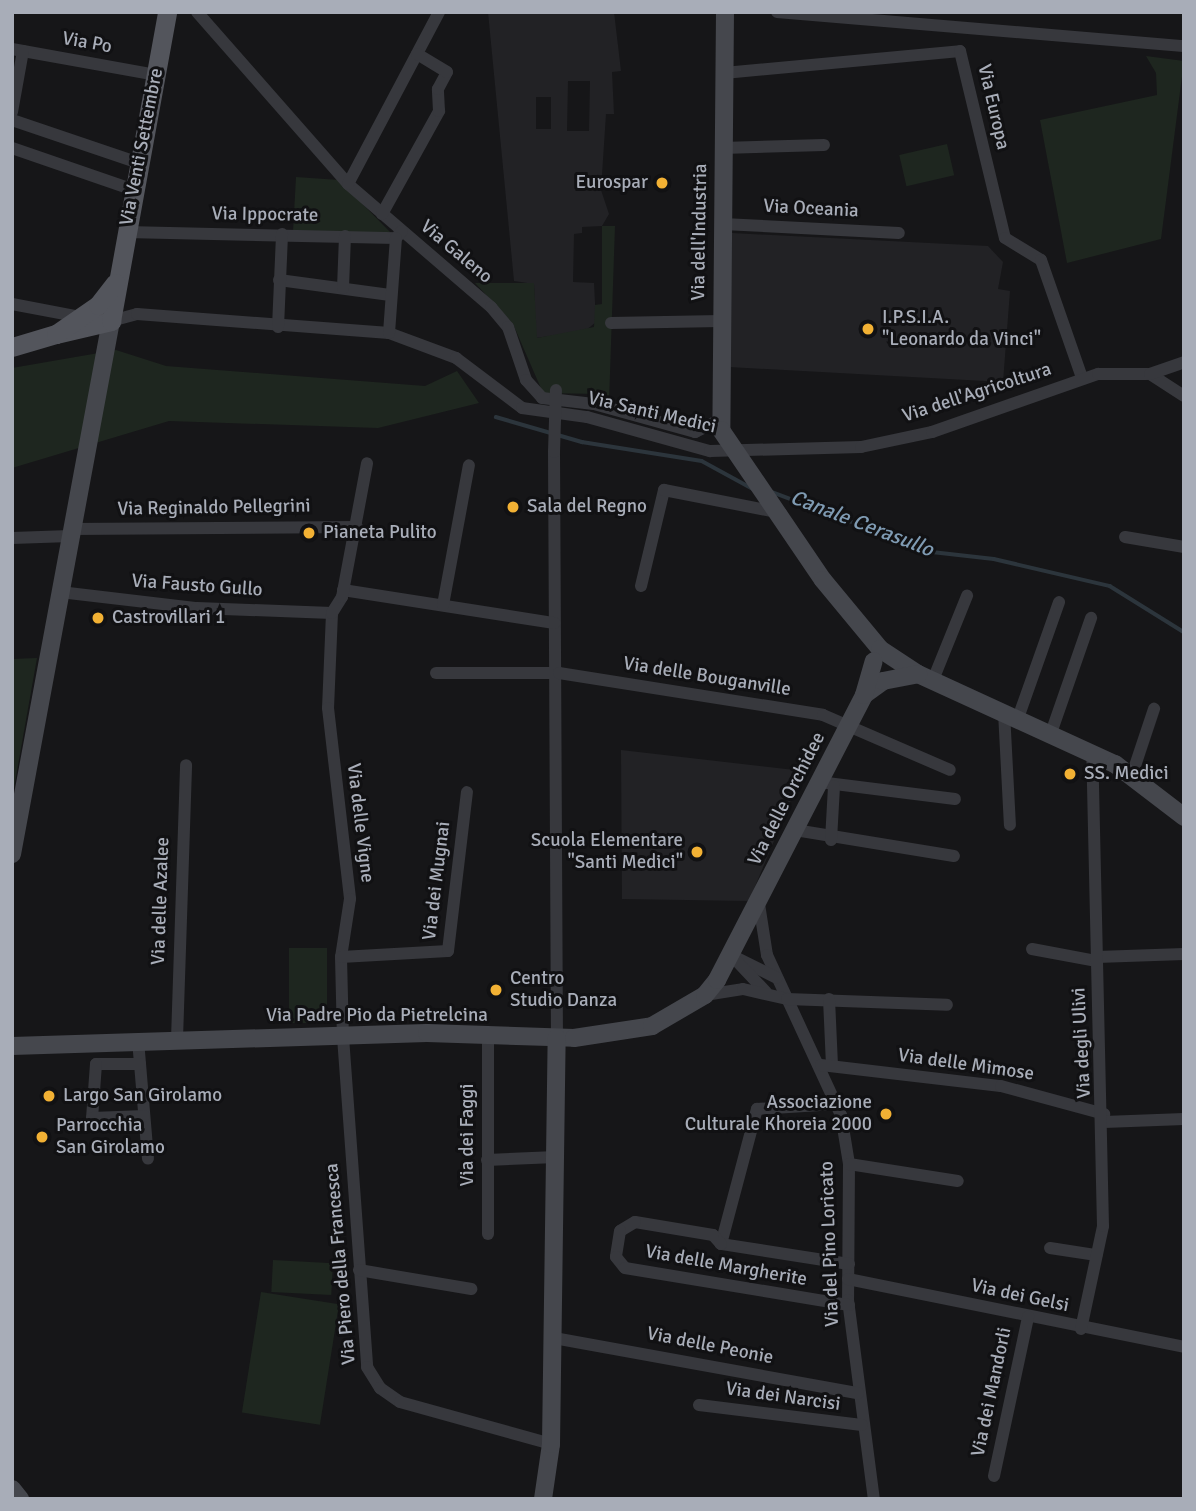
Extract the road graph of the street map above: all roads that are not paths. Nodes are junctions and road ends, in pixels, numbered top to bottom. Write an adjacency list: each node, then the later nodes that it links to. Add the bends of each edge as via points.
1 (167, 12): 12 (main road, Via Venti Settembre)
2 (197, 12): 19 (street, Via Galeno)
3 (439, 12): 10 (street)
4 (724, 12): 11 (street, Via dell'Industria)
5 (777, 12): 6 (street)
6 (959, 28): 7 (street); 9 (street)
7 (1184, 46)
8 (18, 50): 12 (street, Via Po); 13 (street)
9 (960, 51): 11 (street, Via Europa); 43 (street, Via Europa, via 1005,238 1041,260)
10 (417, 54): 19 (street); 21 (street, via 447,72 438,89 439,111)
11 (724, 73): 17 (street, Via dell'Industria)
12 (156, 75): 18 (main road, Via Venti Settembre)
13 (12, 111)
14 (12, 120): 18 (street)
15 (824, 145): 17 (street)
16 (12, 148): 20 (street)
17 (722, 148): 22 (street, Via dell'Industria)
18 (139, 163): 20 (main road, Via Venti Settembre)
19 (348, 184): 21 (street, Via Galeno)
20 (134, 190): 23 (main road, Via Venti Settembre)
21 (382, 214): 26 (street, Via Galeno)
22 (723, 224): 24 (street, Via Oceania); 35 (street, Via dell'Industria)
23 (126, 232): 25 (street, Via Ippocrate); 29 (main road, Via Venti Settembre)
24 (899, 233)
25 (282, 234): 27 (street, Via Ippocrate); 28 (street)
26 (399, 234): 27 (street, Via Ippocrate); 31 (street); 46 (street, Via Galeno, via 500,317 526,380 542,398 594,404 695,432)
27 (345, 236): 30 (street)
28 (279, 280): 30 (street); 37 (street)
29 (117, 281): 33 (main road); 34 (main road, Via Venti Settembre)
30 (343, 288): 31 (street)
31 (390, 295): 38 (street)
32 (12, 304): 33 (street)
33 (80, 317): 39 (main road)
34 (111, 321): 37 (street, Via Santi Medici, via 137,314); 39 (main road); 52 (street)
35 (720, 321): 36 (street); 46 (street, Via dell'Industria)
36 (611, 323)
37 (278, 327): 38 (street, Via Santi Medici)
38 (389, 333): 47 (street, Via Santi Medici, via 456,358 522,408 587,417 710,451)
39 (56, 334): 40 (main road)
40 (12, 347)
41 (1184, 362): 42 (street, Via dell'Agricoltura)
42 (1150, 374): 43 (street, Via dell'Agricoltura); 45 (street)
43 (1082, 378): 47 (street, Via dell'Agricoltura, via 932,432 861,447)
44 (556, 390): 64 (street, bridge)
45 (1184, 396)
46 (720, 420): 47 (street, Via dell'Industria)
47 (732, 450): 50 (street, Via Santi Medici)
48 (367, 463): 51 (street)
49 (469, 465): 61 (street)
50 (782, 513): 56 (street, via 664,490); 65 (street, Via Santi Medici)
51 (357, 527): 52 (street, Via Reginaldo Pellegrini); 57 (street)
52 (71, 533): 54 (street, Via Reginaldo Pellegrini); 58 (street)
53 (1125, 537): 55 (street)
54 (12, 538)
55 (1184, 547)
56 (641, 586)
57 (344, 590): 61 (street); 62 (street)
58 (60, 592): 62 (street, Via Fausto Gullo, via 197,608); 87 (street)
59 (967, 596): 70 (street)
60 (1059, 602): 73 (street)
61 (443, 605): 64 (street)
62 (332, 613): 93 (street, Via delle Vigne, via 328,708 350,899)
63 (1091, 618): 75 (street)
64 (554, 623): 69 (street)
65 (864, 632): 66 (street, Via Santi Medici); 67 (street, Via Santi Medici)
66 (893, 660): 67 (street); 70 (street, Via Santi Medici)
67 (874, 661): 70 (street, Via Santi Medici); 71 (street, Via delle Orchidee)
68 (436, 673): 69 (street, Via delle Bouganville)
69 (559, 673): 74 (street, Via delle Bouganville, via 823,715); 104 (street)
70 (919, 677): 71 (street); 73 (street, Via Santi Medici)
71 (864, 695): 74 (street, Via delle Orchidee)
72 (1154, 709): 79 (street)
73 (1011, 715): 75 (street, Via Santi Medici); 84 (street)
74 (846, 729): 78 (street, Via delle Bouganville); 80 (street, Via delle Orchidee)
75 (1051, 733): 76 (street, Via Santi Medici)
76 (1092, 752): 79 (street, Via Santi Medici); 94 (street, Via degli Ulivi)
77 (186, 765): 105 (street, Via delle Azalee)
78 (950, 770)
79 (1132, 775): 83 (street, Via Santi Medici)
80 (827, 784): 82 (street); 85 (street, Via delle Orchidee); 86 (street)
81 (467, 792): 93 (street, Via dei Mugnai, via 448,951)
82 (955, 799)
83 (1184, 817)
84 (1010, 825)
85 (795, 830): 86 (street); 89 (street, Via delle Orchidee)
86 (831, 840): 88 (street)
87 (12, 854)
88 (954, 856)
89 (760, 898): 92 (street, Via delle Orchidee); 95 (street, Via del Pino Loricato, via 758,927)
90 (1032, 949): 94 (street)
91 (1184, 954): 94 (street)
92 (731, 955): 95 (street); 96 (street); 97 (street, Via Padre Pio da Pietrelcina)
93 (341, 957): 103 (street, Via delle Vigne)
94 (1097, 959): 113 (street, Via degli Ulivi)
95 (778, 979): 98 (street, Via del Pino Loricato)
96 (766, 992): 97 (street); 98 (street)
97 (705, 995): 104 (street, Via Padre Pio da Pietrelcina, via 652,1026)
98 (787, 999): 99 (street); 110 (street, Via del Pino Loricato)
99 (829, 999): 100 (street); 110 (street)
100 (947, 1005)
101 (488, 1035): 103 (street, Via Padre Pio da Pietrelcina); 104 (street, Via Padre Pio da Pietrelcina); 117 (street, Via dei Faggi)
102 (12, 1037): 107 (street, Via Padre Pio da Pietrelcina)
103 (343, 1037): 105 (street, Via Padre Pio da Pietrelcina); 125 (street, Via Piero della Francesca)
104 (557, 1038): 115 (street)
105 (177, 1039): 106 (street, Via Padre Pio da Pietrelcina)
106 (138, 1040): 107 (street, Via Padre Pio da Pietrelcina); 109 (street)
107 (34, 1042): 108 (street, Via Padre Pio da Pietrelcina)
108 (12, 1046)
109 (140, 1064): 112 (street); 112 (street, via 96,1064 92,1118)
110 (827, 1066): 111 (street, Via del Pino Loricato); 113 (street, Via delle Mimose, via 1001,1086)
111 (836, 1104): 118 (street, Via del Pino Loricato); 121 (street, via 757,1110)
112 (144, 1116): 116 (street)
113 (1104, 1118): 114 (street, Via delle Mimose); 123 (street, Via degli Ulivi, via 1103,1226)
114 (1184, 1119)
115 (556, 1157): 117 (street); 131 (street)
116 (148, 1159)
117 (487, 1160): 120 (street, Via dei Faggi)
118 (849, 1164): 119 (street); 124 (street, Via del Pino Loricato)
119 (958, 1181)
120 (488, 1234)
121 (720, 1244): 124 (street, Via delle Margherite); 128 (street, Via delle Margherite, via 713,1235 635,1222 620,1231 617,1262)
122 (1050, 1248): 123 (street)
123 (1096, 1255): 130 (street, Via degli Ulivi)
124 (849, 1264): 126 (street, Via del Pino Loricato)
125 (359, 1270): 127 (street); 136 (street, Via Piero della Francesca, via 367,1367 380,1388 400,1402)
126 (848, 1279): 128 (street, Via del Pino Loricato); 129 (street, Via dei Gelsi)
127 (471, 1289)
128 (849, 1305): 133 (street, Via del Pino Loricato)
129 (1028, 1317): 130 (street, Via dei Gelsi); 137 (street, Via dei Mandorli)
130 (1081, 1329): 132 (street, Via dei Gelsi)
131 (554, 1338): 133 (street, Via delle Peonie); 136 (street)
132 (1184, 1347)
133 (858, 1393): 135 (street, Via del Pino Loricato)
134 (699, 1405): 135 (street, Via dei Narcisi)
135 (862, 1425): 141 (street, Via del Pino Loricato)
136 (551, 1444): 140 (street)
137 (994, 1476)
138 (12, 1489): 139 (street)
139 (20, 1499)
140 (543, 1499)
141 (874, 1499)

